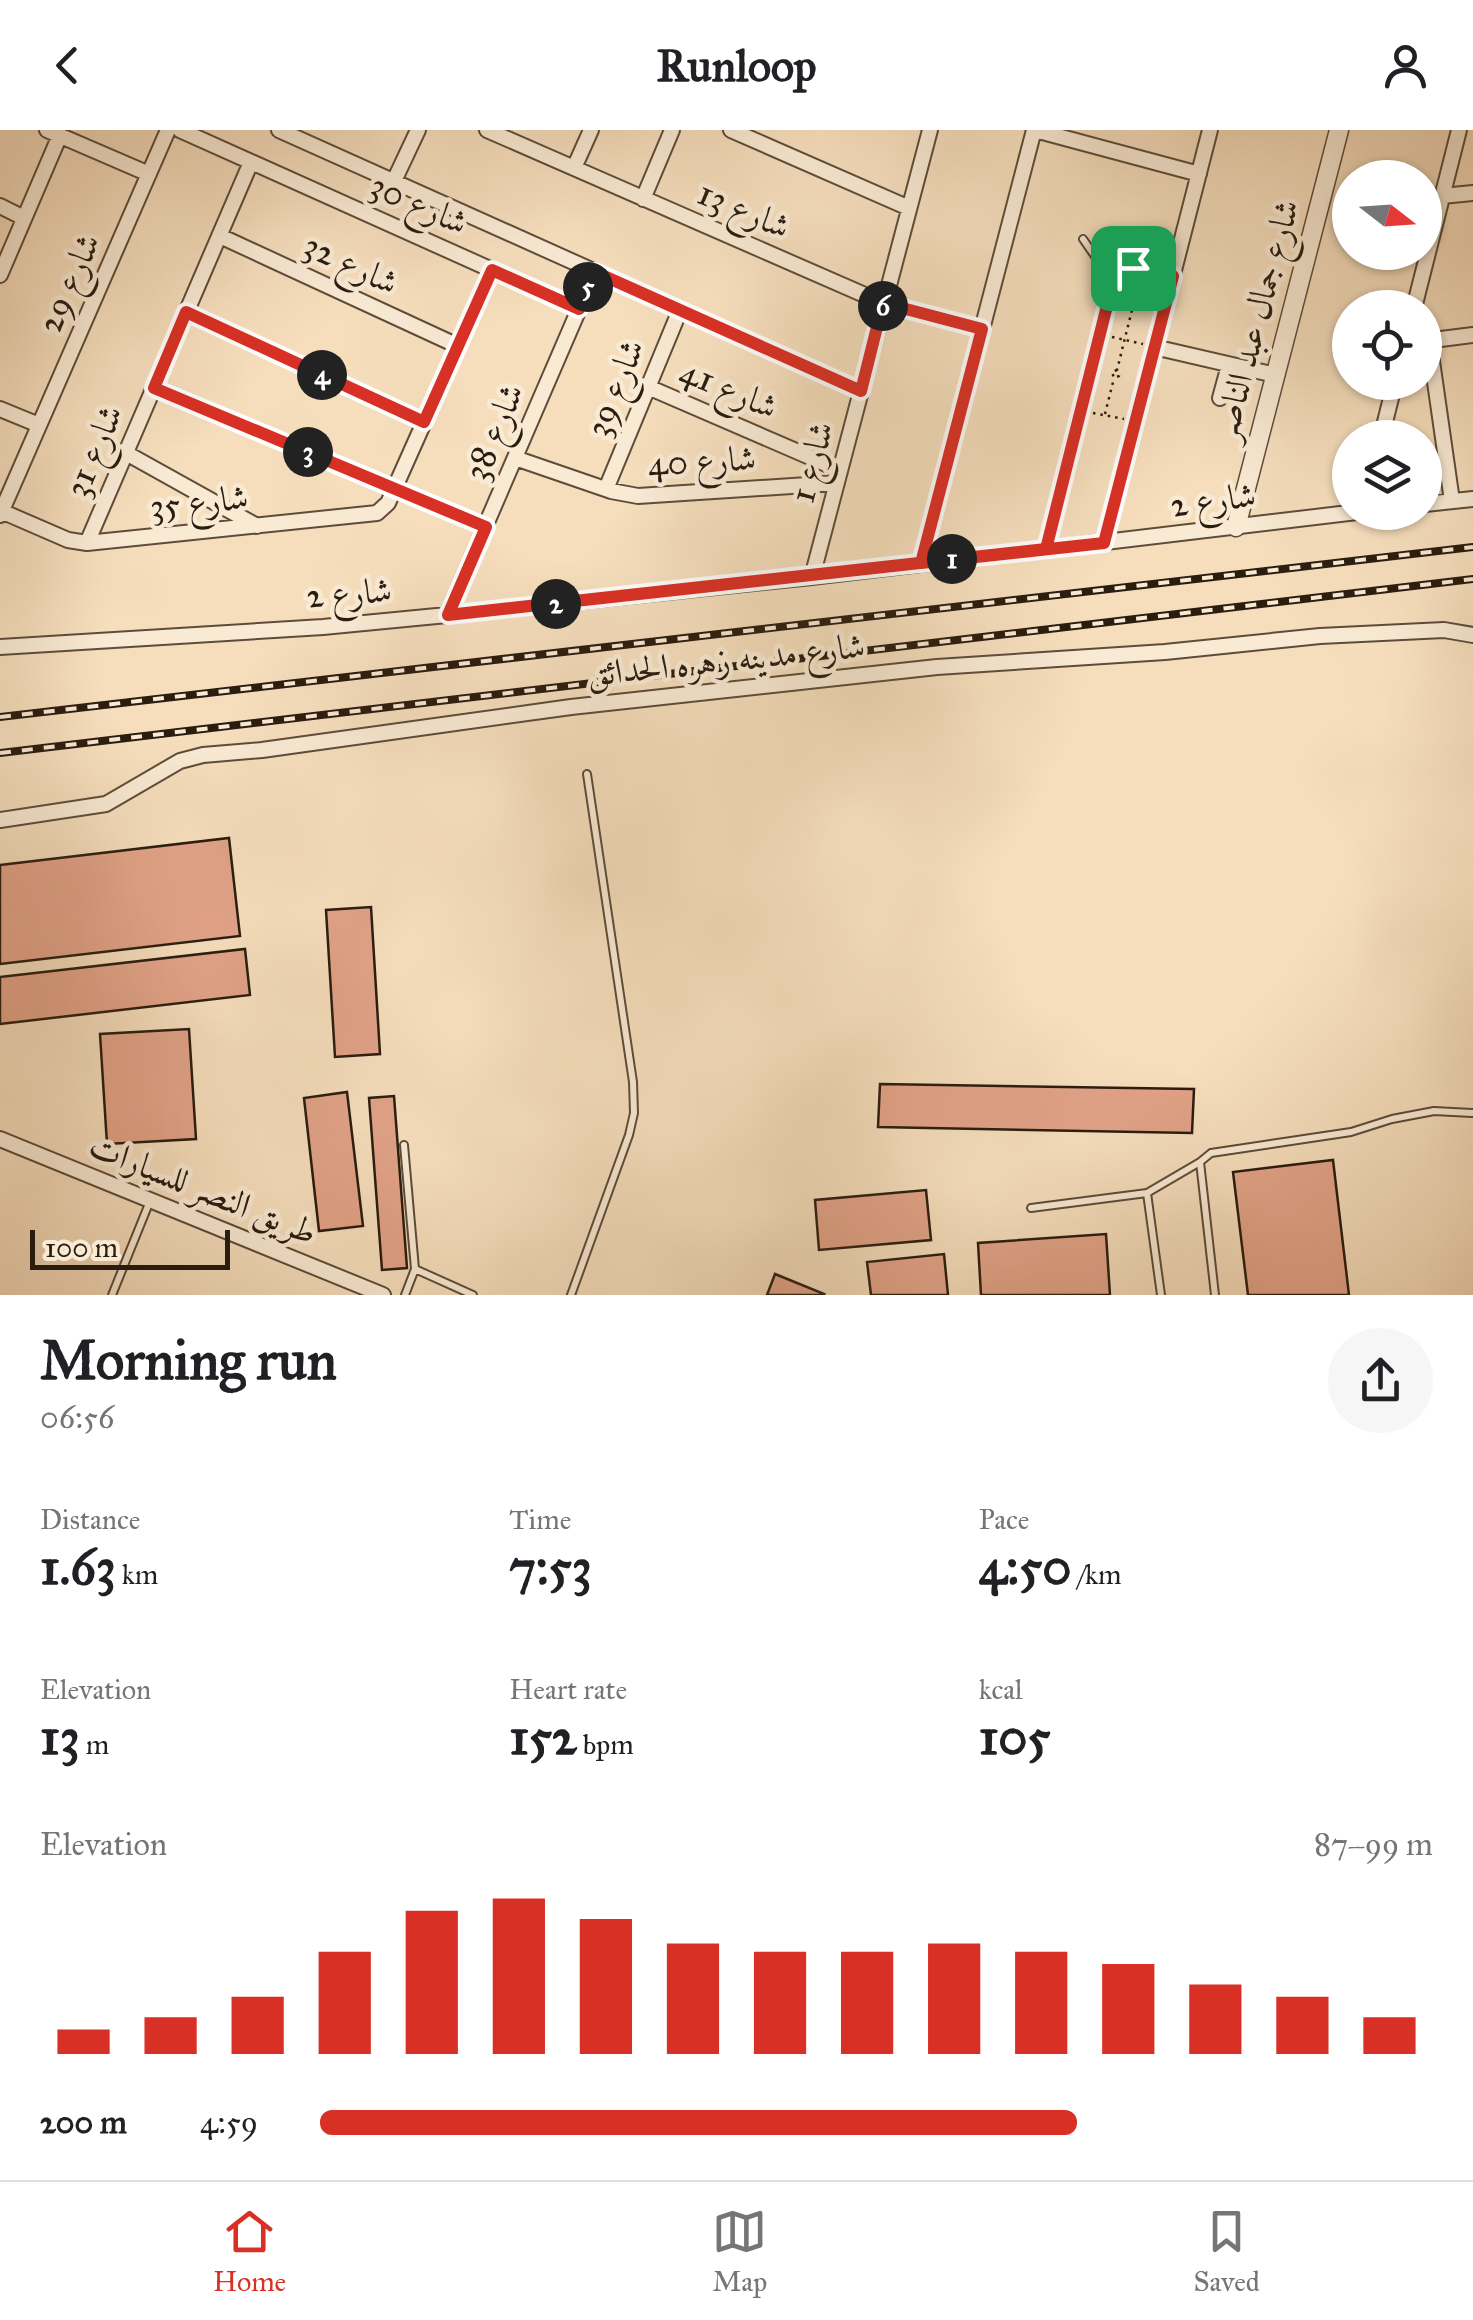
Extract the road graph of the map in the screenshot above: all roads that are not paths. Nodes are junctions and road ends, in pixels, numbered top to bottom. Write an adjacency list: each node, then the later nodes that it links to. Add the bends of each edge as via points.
1 (168, 130): 17 (street, شارع 29)
2 (180, 130): 15 (street, شارع 30)
3 (279, 130): 19 (street)
4 (418, 130): 19 (street)
5 (591, 130): 16 (street)
6 (672, 130): 22 (street)
7 (731, 130): 24 (street)
8 (930, 130): 24 (street, شارع 1)
9 (1035, 130): 18 (street); 37 (street)
10 (1210, 130): 18 (street)
11 (1339, 130): 43 (street, شارع جمال عبد الناصر)
12 (1459, 130): 21 (street)
13 (492, 131): 16 (street, شارع 13)
14 (53, 133): 17 (street); 25 (street)
15 (251, 162): 26 (street, شارع 31); 28 (street, شارع 30)
16 (574, 168): 22 (street, شارع 13)
17 (149, 174): 51 (street, شارع 29)
18 (1199, 174): 31 (street)
19 (394, 182): 29 (street)
20 (1473, 193): 21 (street)
21 (1442, 196)
22 (643, 199): 33 (street, شارع 13)
23 (0, 206): 25 (street)
24 (909, 208): 33 (street, شارع 1)
25 (24, 218): 30 (street)
26 (220, 236): 36 (street, شارع 31); 40 (street, شارع 32)
27 (1083, 239): 32 (lane)
28 (492, 270): 34 (street, شارع 30); 40 (street)
29 (595, 272): 34 (street, شارع 38); 35 (street)
30 (0, 275)
31 (1173, 276): 32 (street, via 1123,268); 41 (street)
32 (1112, 284): 67 (street)
33 (883, 303): 37 (street, شارع 13); 46 (street, شارع 1)
34 (579, 309): 53 (street, شارع 38)
35 (680, 310): 44 (street, شارع 39); 46 (street)
36 (186, 312): 45 (street, شارع 31); 50 (street)
37 (982, 329): 68 (street)
38 (1473, 335): 39 (street)
39 (1442, 338)
40 (458, 346): 50 (street)
41 (1154, 347): 42 (street); 65 (street)
42 (1229, 364): 43 (street); 47 (street)
43 (1275, 376): 64 (street, شارع جمال عبد الناصر)
44 (648, 387): 54 (street, شارع 41); 56 (street, شارع 39)
45 (154, 388): 52 (street, شارع 31); 55 (street)
46 (861, 391): 54 (street, شارع 1)
47 (1220, 398)
48 (1436, 400): 58 (street)
49 (0, 409): 51 (street)
50 (424, 422): 55 (street)
51 (39, 425): 60 (street, شارع 29)
52 (126, 453): 62 (street); 66 (street, شارع 31)
53 (515, 458): 56 (street, شارع 40); 63 (street, شارع 38)
54 (839, 476): 56 (street, شارع 40, via 652,496); 69 (street, شارع 1)
55 (394, 488): 62 (street, شارع 35, via 377,512); 63 (street)
56 (606, 489)
57 (1473, 498): 58 (street)
58 (1452, 501): 59 (street)
59 (1442, 502)
60 (1, 513): 66 (street, شارع 35)
61 (1332, 515): 64 (street, شارع 2)
62 (258, 526): 66 (street, شارع 35)
63 (486, 527): 70 (street, شارع 38)
64 (1236, 527): 65 (street, شارع 2)
65 (1104, 543): 67 (street, شارع 2)
66 (87, 544)
67 (1046, 549): 68 (street, شارع 2)
68 (921, 563): 69 (street, شارع 2)
69 (812, 576): 70 (street, شارع 2)
70 (448, 615): 72 (street, شارع 2)
71 (1473, 636): 74 (street, شارع مدينه زهره الحدائق, via 1444,630 1320,636 571,706 202,755 106,804)
72 (0, 647)
73 (587, 774): 87 (lane, via 634,1112)
74 (0, 820)
75 (1472, 1113): 78 (lane, via 1414,1114 1351,1132 1225,1149)
76 (0, 1138): 80 (street, طريق النصر للسيارات)
77 (404, 1145): 82 (lane)
78 (1200, 1162): 79 (lane); 89 (lane)
79 (1147, 1193): 81 (lane); 88 (lane)
80 (150, 1200): 83 (lane); 84 (street, طريق النصر للسيارات)
81 (1031, 1208)
82 (415, 1268): 85 (lane); 86 (lane)
83 (112, 1295)
84 (383, 1295)
85 (405, 1295)
86 (473, 1295)
87 (571, 1295)
88 (1161, 1295)
89 (1215, 1295)

